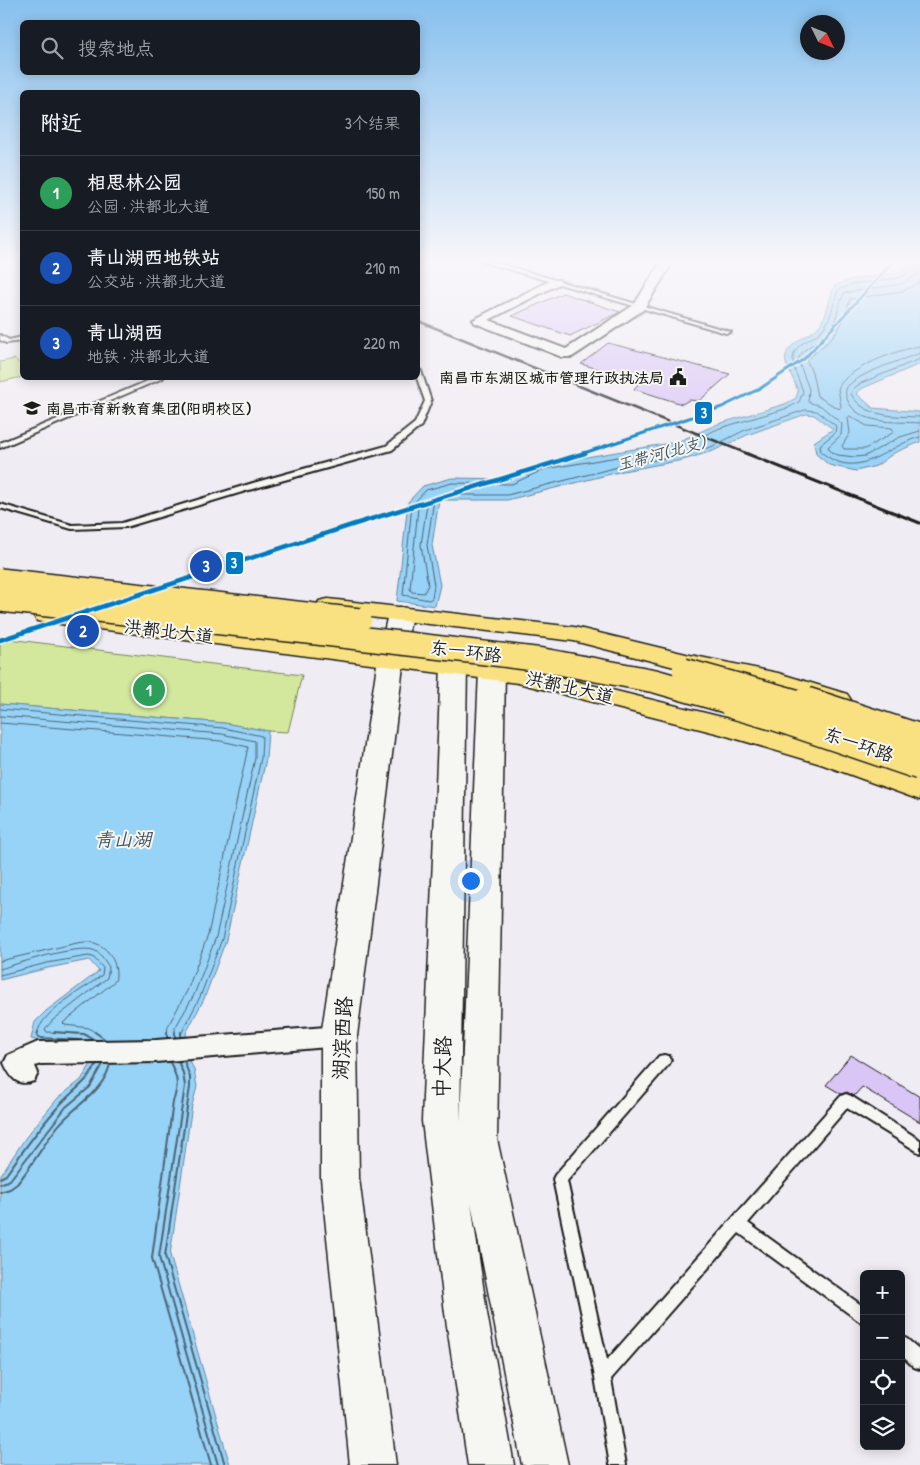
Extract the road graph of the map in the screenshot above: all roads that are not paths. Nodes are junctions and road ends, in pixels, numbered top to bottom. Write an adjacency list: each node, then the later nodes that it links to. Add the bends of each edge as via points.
1 (505, 330): 2 (street, via 567,354)
2 (603, 330)
3 (722, 330): 4 (lane)
4 (728, 332)
5 (0, 337): 6 (lane, via 8,342)
6 (20, 339)
7 (420, 377): 10 (lane, via 428,401 418,424 389,448 123,525 72,527)
8 (155, 380): 9 (lane)
9 (0, 446)
10 (0, 506)
11 (0, 570): 13 (main road, bridge); 16 (main road)
12 (0, 580): 13 (main road, 东一环路, bridge)
13 (89, 590): 21 (main road, 东一环路, bridge, via 320,614 562,646 684,670 784,696)
14 (0, 600): 22 (main road, 东一环路, bridge, via 543,660 665,684 776,715)
15 (0, 610): 17 (main road, 洪都北大道)
16 (400, 614): 17 (main road, 湖滨西路); 20 (main road, via 574,634 778,681)
17 (391, 658): 18 (main road, 洪都北大道); 24 (main road, 湖滨西路)
18 (454, 666): 19 (main road, 洪都北大道); 34 (main road, 中大路, via 441,1121 466,1313)
19 (492, 671): 23 (main road, 洪都北大道, via 728,727 831,758); 35 (main road, 中大路, via 478,1139)
20 (920, 727)
21 (920, 740)
22 (920, 764)
23 (920, 790)
24 (339, 1036): 26 (street); 33 (main road, 湖滨西路, via 340,1178)
25 (664, 1060): 32 (lane, via 560,1179)
26 (31, 1063)
27 (920, 1147): 28 (lane, via 846,1100)
28 (738, 1224): 29 (lane); 32 (lane)
29 (863, 1315)
30 (905, 1348): 31 (lane)
31 (920, 1361)
32 (604, 1377): 36 (lane)
33 (373, 1465)
34 (491, 1465)
35 (545, 1465)
36 (618, 1465)

